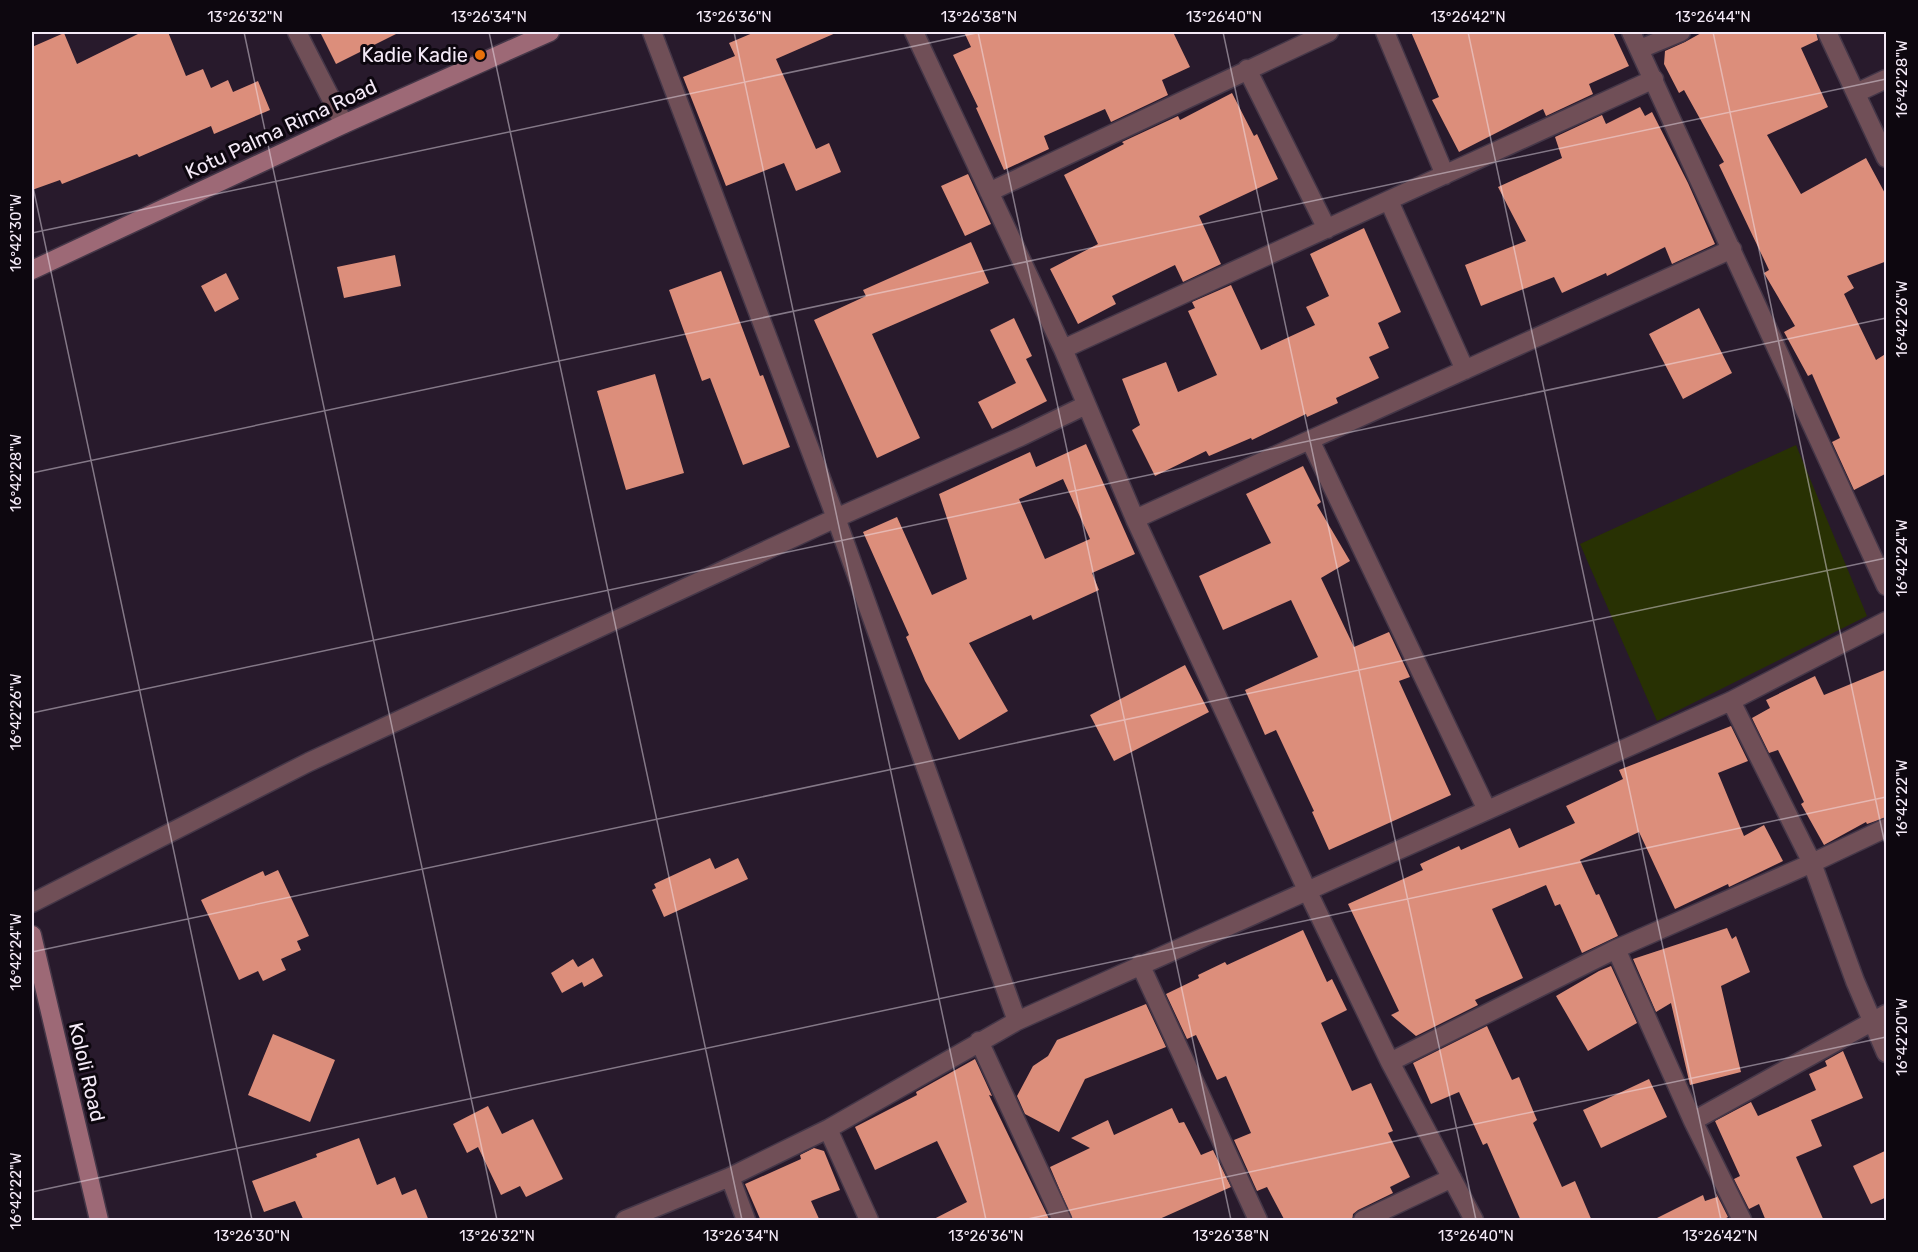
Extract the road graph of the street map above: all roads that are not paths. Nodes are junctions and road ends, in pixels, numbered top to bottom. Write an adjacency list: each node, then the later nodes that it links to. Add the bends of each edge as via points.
1 (297, 32): 16 (street)
2 (550, 32): 16 (street, Kotu Palma Rima Road)
3 (652, 32): 28 (street)
4 (914, 32): 19 (street)
5 (1329, 32): 10 (street)
6 (1384, 32): 18 (street)
7 (1631, 32): 11 (street)
8 (1681, 32): 11 (street)
9 (1827, 32): 15 (street)
10 (1304, 36): 12 (street)
11 (1640, 49): 13 (street)
12 (1247, 69): 19 (street); 21 (street)
13 (1654, 79): 18 (street); 22 (street)
14 (1887, 79): 15 (street)
15 (1856, 93): 17 (street)
16 (344, 124): 23 (street, Kotu Palma Rima Road)
17 (1887, 158)
18 (1445, 175): 20 (street)
19 (989, 192): 24 (street)
20 (1389, 201): 21 (street); 25 (street)
21 (1327, 229): 24 (street)
22 (1732, 249): 25 (street); 30 (street)
23 (32, 270)
24 (1063, 349): 26 (street)
25 (1465, 370): 27 (street)
26 (1086, 405): 28 (street); 29 (street)
27 (1310, 440): 29 (street); 33 (street)
28 (836, 518): 37 (street, via 309,762); 42 (street)
29 (1136, 519): 36 (street)
30 (1887, 586)
31 (1887, 621): 32 (street)
32 (1731, 701): 33 (street); 35 (street)
33 (1487, 810): 36 (street)
34 (1887, 828): 35 (street)
35 (1812, 863): 39 (street); 41 (street, via 1855,981)
36 (1307, 890): 40 (street); 45 (street)
37 (32, 903)
38 (32, 935): 50 (street, Kololi Road)
39 (1616, 949): 45 (street); 46 (street)
40 (1140, 964): 42 (street); 55 (street)
41 (1879, 1017): 44 (street); 46 (street)
42 (1017, 1021): 43 (street)
43 (979, 1041): 47 (street); 54 (street)
44 (1887, 1053)
45 (1390, 1062): 49 (street)
46 (1693, 1121): 58 (street)
47 (828, 1129): 48 (street); 53 (street)
48 (730, 1177): 51 (street); 52 (street)
49 (1452, 1178): 56 (street); 57 (street)
50 (99, 1221)
51 (625, 1221)
52 (746, 1221)
53 (869, 1221)
54 (1062, 1221)
55 (1258, 1221)
56 (1363, 1221)
57 (1474, 1221)
58 (1742, 1221)

